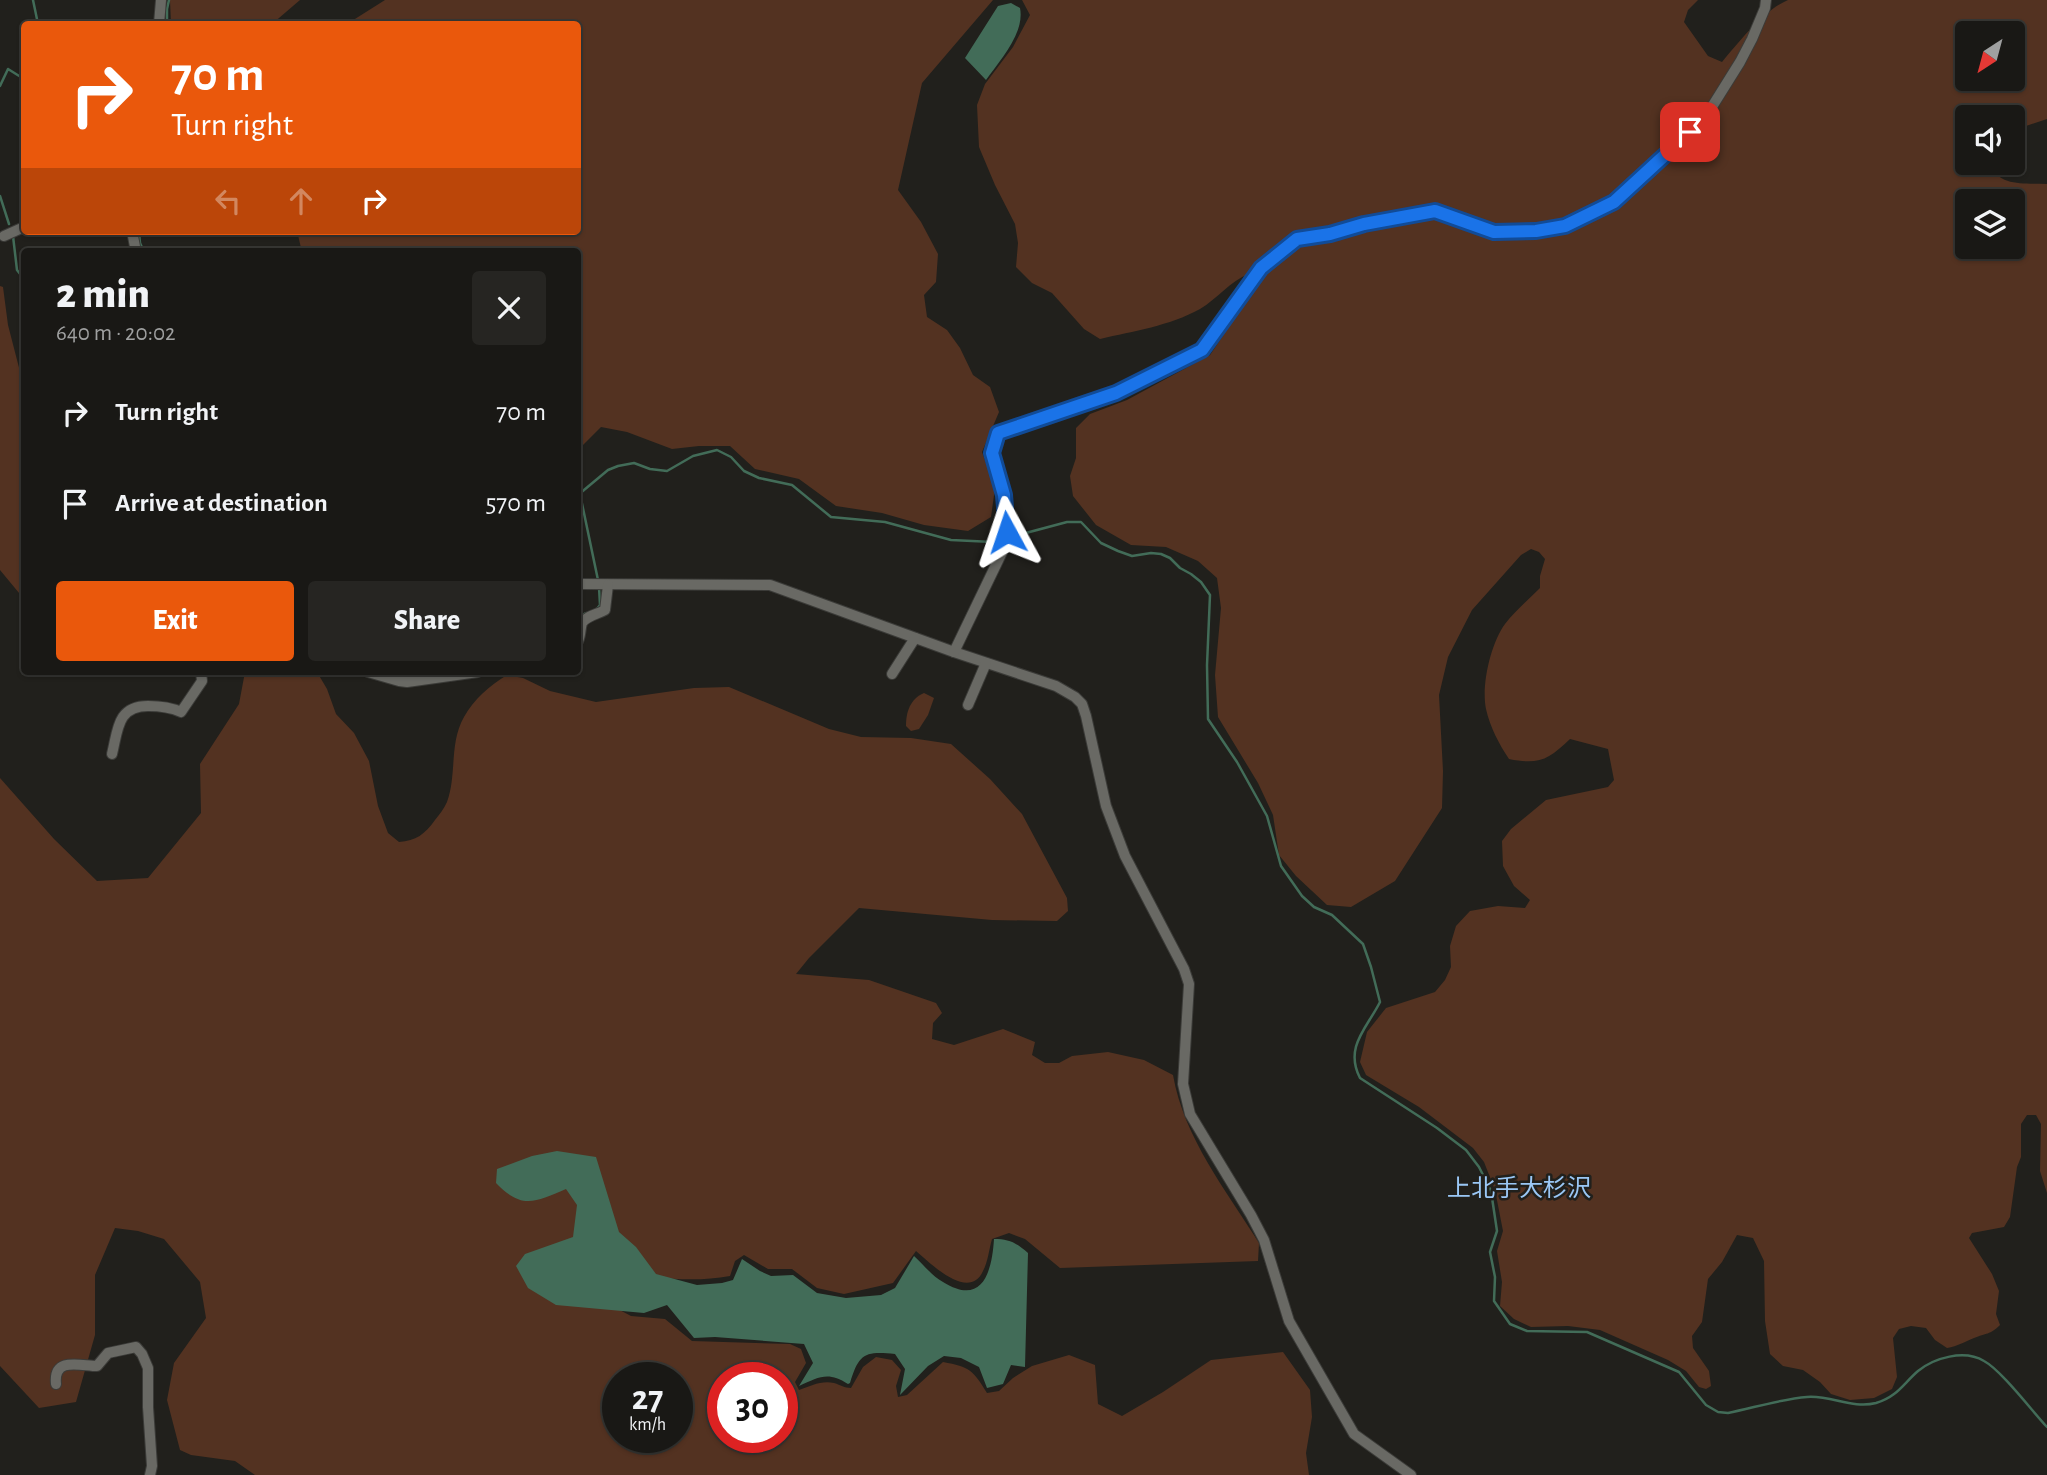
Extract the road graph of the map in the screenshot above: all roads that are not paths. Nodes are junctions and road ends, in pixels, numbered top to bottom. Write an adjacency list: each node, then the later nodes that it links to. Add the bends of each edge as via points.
1 (161, 0): 3 (street)
2 (1766, 0): 10 (street, via 1746,51 1705,118 1614,202 1565,226 1536,231 1494,232 1435,211 1297,239 1261,268 1202,350 1116,393 998,433 992,453 1004,495 1007,537)
3 (159, 21)
4 (21, 228): 5 (street)
5 (4, 236)
6 (581, 584): 7 (street)
7 (608, 585): 8 (street, via 605,610 586,618); 9 (street, via 770,585)
8 (581, 631)
9 (915, 638): 10 (street); 12 (street)
10 (954, 652): 11 (street)
11 (986, 663): 16 (street); 19 (street, via 1056,686 1082,704 1106,806 1125,856 1188,984 1184,1084 1190,1114 1258,1228 1289,1321 1354,1434)
12 (892, 674)
13 (201, 675): 17 (street, via 181,712 162,706 127,711)
14 (380, 675): 15 (street, via 407,682)
15 (457, 675)
16 (968, 705)
17 (111, 754)
18 (56, 1384): 20 (street, via 60,1368 68,1364 97,1366 108,1353 136,1347 148,1368)
19 (1397, 1471): 21 (street)
20 (150, 1475)
21 (1411, 1475)

